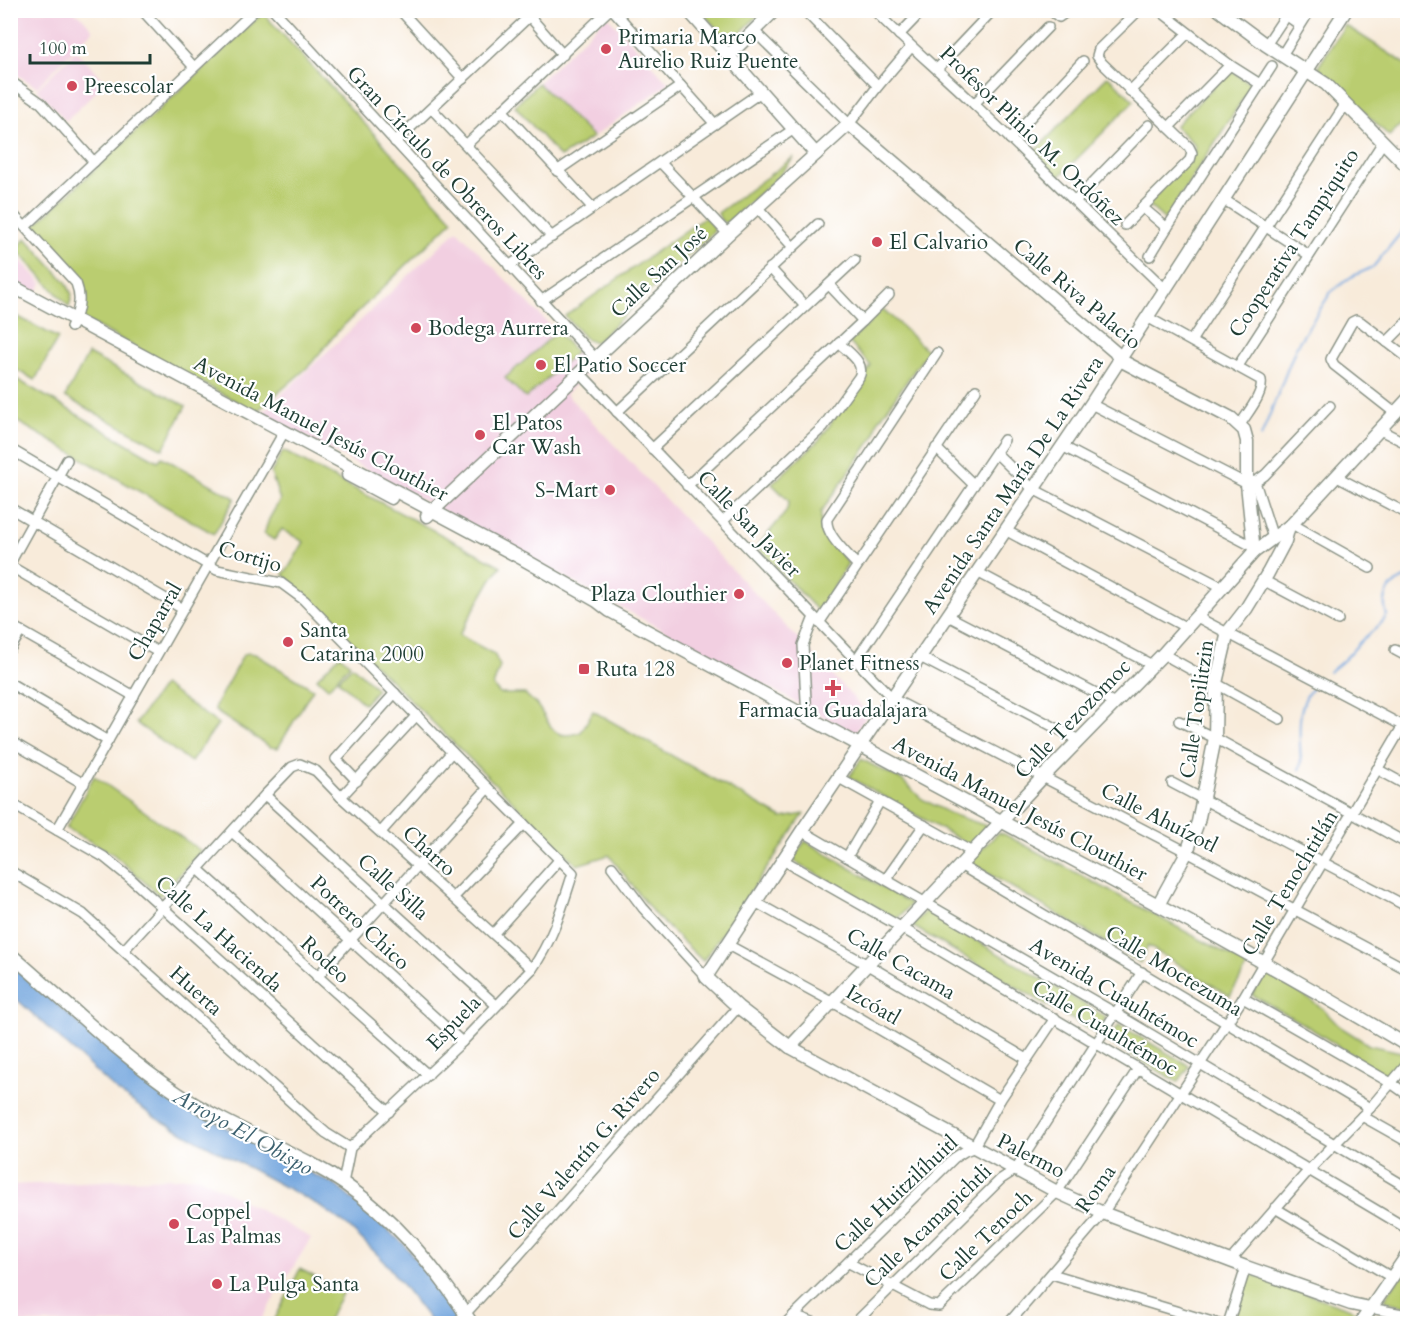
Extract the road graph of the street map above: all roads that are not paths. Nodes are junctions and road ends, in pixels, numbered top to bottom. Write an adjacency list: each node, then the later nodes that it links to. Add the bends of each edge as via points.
1 (142, 10): 34 (street)
2 (255, 10): 34 (street)
3 (274, 10): 54 (street, Gran Círculo de Obreros Libres)
4 (400, 10): 37 (street)
5 (611, 10): 28 (street); 40 (street)
6 (688, 10): 29 (street)
7 (775, 10): 23 (street)
8 (804, 10): 41 (street)
9 (874, 10): 25 (street, Profesor Plinio M. Ordóñez)
10 (923, 10): 25 (street)
11 (993, 10): 35 (street)
12 (1050, 10): 13 (street, via 1059,17)
13 (1069, 10)
14 (1139, 10): 42 (street, via 1097,56)
15 (1159, 10): 24 (street)
16 (1219, 10): 26 (street)
17 (1310, 10): 21 (street)
18 (1346, 10): 36 (street, Avenida Santa María De La Rivera)
19 (530, 12): 28 (street); 37 (street)
20 (1282, 13): 21 (street); 26 (street)
21 (1300, 25): 30 (street)
22 (1048, 27): 44 (street)
23 (754, 31): 29 (street); 49 (street)
24 (1188, 33): 32 (street); 42 (street)
25 (899, 35): 27 (street, Profesor Plinio M. Ordóñez)
26 (1266, 45): 30 (street)
27 (910, 47): 35 (street, Profesor Plinio M. Ordóñez); 41 (street, Calle San José)
28 (563, 55): 47 (street)
29 (729, 55): 43 (street)
30 (1282, 55): 36 (street)
31 (1083, 61): 53 (street)
32 (1230, 65): 39 (street); 51 (street)
33 (1272, 66): 39 (street)
34 (194, 67): 59 (street)
35 (938, 69): 44 (street, Profesor Plinio M. Ordóñez)
36 (1306, 70): 45 (street); 63 (street, Avenida Santa María De La Rivera)
37 (463, 79): 46 (street)
38 (10, 81): 59 (street, via 41,103)
39 (1260, 84): 72 (street)
40 (681, 86): 48 (street); 61 (street)
41 (878, 86): 49 (street, Calle San José)
42 (1130, 91): 51 (street)
43 (761, 92): 48 (street); 52 (street)
44 (974, 104): 53 (street, Profesor Plinio M. Ordóñez)
45 (1345, 105): 55 (street); 73 (street)
46 (432, 109): 54 (street); 56 (street)
47 (502, 110): 56 (street); 61 (street)
48 (715, 124): 60 (street)
49 (849, 124): 57 (street, Calle San José); 99 (street, Calle Riva Palacio)
50 (1149, 125): 64 (street)
51 (1169, 127): 66 (street, via 1189,147 1190,160)
52 (794, 129): 57 (street); 62 (street)
53 (1010, 139): 64 (street, Profesor Plinio M. Ordóñez)
54 (395, 142): 80 (street, Gran Círculo de Obreros Libres)
55 (1383, 142): 58 (street); 77 (street, Cooperativa Tampiquito)
56 (467, 144): 75 (street)
57 (816, 154): 67 (street, Calle San José)
58 (1405, 161)
59 (93, 162): 71 (street)
60 (660, 162): 62 (street); 65 (street)
61 (557, 171): 65 (street)
62 (694, 198): 74 (street); 87 (street)
63 (1222, 199): 73 (street); 84 (street, Avenida Santa María De La Rivera)
64 (1075, 201): 84 (street, Profesor Plinio M. Ordóñez)
65 (592, 207): 75 (street)
66 (1142, 207): 70 (street); 72 (street)
67 (758, 208): 74 (street, Calle San José); 76 (street)
68 (10, 211): 71 (street)
69 (818, 224): 76 (street)
70 (1125, 225)
71 (25, 227): 92 (street, via 76,283 79,297)
72 (1167, 228): 78 (street)
73 (1266, 229): 77 (street); 93 (street)
74 (728, 234): 97 (street, Calle San José)
75 (552, 237): 80 (street)
76 (793, 246): 81 (street)
77 (1309, 255): 100 (street, Cooperativa Tampiquito)
78 (1150, 256)
79 (855, 260): 83 (street)
80 (509, 266): 87 (street, Gran Círculo de Obreros Libres)
81 (770, 268): 88 (street); 106 (street)
82 (10, 285): 92 (street, Avenida Manuel Jesús Clouthier)
83 (829, 285): 88 (street); 90 (street)
84 (1164, 289): 89 (street, Avenida Santa María De La Rivera)
85 (10, 295): 92 (street, Avenida Manuel Jesús Clouthier)
86 (889, 295): 90 (street)
87 (541, 301): 97 (street, Gran Círculo de Obreros Libres)
88 (805, 306): 116 (street)
89 (1147, 317): 93 (street); 99 (street, Avenida Santa María De La Rivera)
90 (863, 321): 95 (street)
91 (1407, 321): 94 (street)
92 (73, 323): 110 (street, Avenida Manuel Jesús Clouthier)
93 (1191, 341): 100 (street)
94 (1387, 342): 98 (street); 107 (street, via 1356,320 1331,359)
95 (840, 343): 123 (street); 129 (street, via 862,368 859,377 823,427)
96 (937, 353): 136 (street, via 827,519 826,526)
97 (595, 358): 101 (street, Calle San José)
98 (1407, 358)
99 (1120, 360): 104 (street, Avenida Santa María De La Rivera); 108 (street, Calle Riva Palacio)
100 (1238, 366): 108 (street, via 1262,383)
101 (580, 373): 106 (street, Calle San Javier); 126 (street, Calle San José)
102 (976, 390): 114 (street)
103 (1407, 399): 107 (street)
104 (1091, 404): 113 (street, Avenida Santa María De La Rivera); 121 (street)
105 (1330, 406): 121 (street, via 1265,474)
106 (617, 412): 116 (street, Calle San Javier)
107 (1395, 413): 109 (street)
108 (1240, 425): 121 (street, via 1247,441)
109 (1380, 429): 112 (street); 120 (street)
110 (282, 435): 126 (street, Avenida Manuel Jesús Clouthier); 135 (street, Chaparral)
111 (1004, 440): 117 (street)
112 (1407, 444)
113 (1062, 446): 124 (street, Avenida Santa María De La Rivera); 133 (street)
114 (936, 448): 122 (street); 136 (street)
115 (10, 449): 119 (street, Cortijo)
116 (652, 449): 123 (street, Calle San Javier)
117 (996, 453): 122 (street); 124 (street)
118 (67, 460): 119 (street)
119 (58, 476): 128 (street); 135 (street, Cortijo)
120 (1337, 477): 127 (street); 130 (street)
121 (1251, 483): 132 (street); 133 (street)
122 (974, 485): 156 (street)
123 (687, 486): 129 (street, Calle San Javier)
124 (1033, 489): 131 (street, Avenida Santa María De La Rivera); 140 (street)
125 (10, 508): 128 (street)
126 (429, 514): 165 (street, Avenida Manuel Jesús Clouthier)
127 (1407, 514)
128 (33, 521): 134 (street); 141 (street)
129 (723, 521): 144 (street, Calle San Javier)
130 (1291, 525): 132 (street, Calle Tezozomoc); 137 (street); 139 (street, Calle Topilitzin)
131 (1005, 530): 138 (street, Avenida Santa María De La Rivera); 147 (street)
132 (1272, 538): 133 (street, Calle Tezozomoc)
133 (1253, 549): 140 (street, Calle Tezozomoc)
134 (10, 564): 152 (street)
135 (208, 565): 141 (street, Chaparral); 160 (street, Cortijo, via 228,574 281,583 304,600)
136 (857, 565): 144 (street)
137 (1370, 568)
138 (977, 572): 142 (street, Avenida Santa María De La Rivera); 157 (street)
139 (1263, 580): 145 (street); 149 (street, Calle Topilitzin)
140 (1222, 587): 143 (street, Calle Tezozomoc)
141 (183, 609): 152 (street, Chaparral)
142 (948, 616): 154 (street, Avenida Santa María De La Rivera); 163 (street)
143 (1197, 617): 147 (street, Calle Tezozomoc); 149 (street)
144 (817, 620): 156 (street, Calle San Javier); 165 (street, via 803,645)
145 (1338, 620)
146 (10, 625): 148 (street)
147 (1187, 628): 153 (street, Calle Tezozomoc)
148 (21, 631): 150 (street); 161 (street)
149 (1228, 632): 159 (street, Calle Topilitzin); 168 (street)
150 (10, 649)
151 (1395, 650): 155 (street)
152 (159, 652): 161 (street, Chaparral)
153 (1162, 654): 157 (street, Calle Tezozomoc); 159 (street)
154 (920, 657): 162 (street, Avenida Santa María De La Rivera); 170 (street)
155 (1407, 657)
156 (856, 660): 162 (street, Calle San Javier)
157 (1152, 665): 163 (street, Calle Tezozomoc)
158 (10, 683): 172 (street)
159 (1216, 683): 166 (street); 169 (street, Calle Topilitzin)
160 (395, 693): 164 (street, Cortijo); 178 (street, via 336,759)
161 (134, 696): 172 (street, Chaparral)
162 (893, 699): 173 (street, Avenida Santa María De La Rivera); 177 (street, Calle Ahuízotl)
163 (1114, 703): 170 (street, Calle Tezozomoc)
164 (417, 715): 174 (street, Cortijo); 178 (street)
165 (807, 718): 173 (street, Avenida Manuel Jesús Clouthier)
166 (1280, 719)
167 (1179, 721): 169 (street)
168 (1406, 724): 175 (street, Calle Tenochtitlán)
169 (1215, 738): 185 (street, Calle Topilitzin); 188 (street)
170 (1079, 740): 177 (street, Calle Tezozomoc)
171 (10, 741): 180 (street)
172 (108, 741): 180 (street, Chaparral)
173 (861, 746): 176 (street, Avenida Santa María De La Rivera); 189 (street, Avenida Manuel Jesús Clouthier)
174 (452, 752): 182 (street, Cortijo); 195 (street)
175 (1377, 769): 181 (street); 188 (street, Calle Tenochtitlán)
176 (839, 778): 186 (street); 193 (street, Avenida Santa María De La Rivera)
177 (1042, 778): 189 (street, Calle Tezozomoc); 198 (street, Calle Ahuízotl)
178 (357, 781): 184 (street)
179 (1172, 783): 185 (street)
180 (84, 784): 192 (street, Chaparral)
181 (1407, 786)
182 (488, 788): 190 (street, Cortijo); 204 (street)
183 (265, 795): 184 (street, Charro, via 292,767 300,764 316,771); 194 (street); 211 (street, Calle Silla)
184 (341, 797): 195 (street, Charro)
185 (1203, 799): 198 (street, Calle Topilitzin); 202 (street)
186 (880, 801): 191 (street); 199 (street)
187 (10, 803): 192 (street, Calle La Hacienda)
188 (1352, 814): 196 (street); 202 (street, Calle Tenochtitlán)
189 (1002, 821): 197 (street, Calle Tezozomoc); 214 (street, Avenida Manuel Jesús Clouthier)
190 (524, 824): 200 (street, Cortijo); 210 (street)
191 (924, 825): 197 (street); 209 (street)
192 (57, 830): 215 (street, Calle La Hacienda, via 104,857)
193 (802, 831): 199 (street, Avenida Cuauhtémoc); 201 (street, Avenida Santa María De La Rivera)
194 (232, 832): 206 (street); 220 (street, Potrero Chico)
195 (381, 832): 204 (street, Charro)
196 (1407, 844)
197 (972, 852): 203 (street, Calle Tezozomoc)
198 (1187, 852): 214 (street, Calle Topilitzin); 217 (street, Calle Ahuízotl)
199 (847, 857): 209 (street, Avenida Cuauhtémoc)
200 (560, 859): 208 (street, Cortijo); 219 (street)
201 (783, 860): 212 (street, Avenida Santa María De La Rivera); 218 (street, Calle Cuauhtémoc)
202 (1323, 863): 216 (street); 217 (street, Calle Tenochtitlán)
203 (960, 865): 213 (street, Calle Tezozomoc); 228 (street, Calle Moctezuma)
204 (417, 866): 210 (street, Charro); 211 (street)
205 (612, 867): 230 (street, via 643,908)
206 (199, 870): 215 (street); 229 (street, Rodeo)
207 (10, 871): 222 (street, Huerta, via 83,914)
208 (573, 873): 226 (street, Espuela, via 556,926)
209 (886, 879): 213 (street, Avenida Cuauhtémoc)
210 (454, 897): 219 (street, Charro)
211 (383, 902): 220 (street); 233 (street, Calle Silla)
212 (755, 902): 221 (street, Avenida Santa María De La Rivera); 225 (street, Calle Cacama)
213 (925, 902): 218 (street, Calle Tezozomoc); 235 (street, Avenida Cuauhtémoc)
214 (1158, 905): 224 (street, Avenida Manuel Jesús Clouthier)
215 (163, 907): 222 (street); 252 (street, Calle La Hacienda)
216 (1407, 907)
217 (1294, 910): 224 (street, Calle Tenochtitlán); 227 (street, Calle Ahuízotl)
218 (902, 927): 225 (street, Calle Tezozomoc); 236 (street, Calle Cuauhtémoc)
219 (494, 933): 226 (street, Charro)
220 (350, 939): 229 (street); 238 (street, Potrero Chico)
221 (726, 944): 230 (street, Avenida Santa María De La Rivera); 232 (street, Izcóatl)
222 (124, 950): 256 (street, Huerta, via 311,1120)
223 (10, 954): 260 (street, via 119,1049 178,1094)
224 (1264, 962): 231 (street, Calle Tenochtitlán); 240 (street, Avenida Manuel Jesús Clouthier)
225 (866, 964): 232 (street, Calle Tezozomoc); 242 (street, Calle Cacama)
226 (532, 969): 233 (street, Espuela)
227 (1407, 970)
228 (1142, 972): 235 (street, Calle Acamapichtli); 237 (street, Calle Moctezuma)
229 (317, 977): 246 (street, Rodeo)
230 (706, 977): 234 (street, Palermo)
231 (1243, 998): 237 (street, Calle Tenochtitlán); 247 (street)
232 (831, 1001): 241 (street, Calle Tezozomoc); 250 (street, Izcóatl)
233 (496, 1005): 238 (street, Espuela)
234 (738, 1007): 241 (street, Palermo); 276 (street, Calle Valentín G. Rivero)
235 (1115, 1013): 239 (street, Calle Acamapichtli); 244 (street, Avenida Cuauhtémoc)
236 (1054, 1018): 239 (street, Calle Cuauhtémoc); 242 (street, Calle Huitzilíhuitl)
237 (1226, 1023): 244 (street, Calle Tenochtitlán); 251 (street, Calle Moctezuma)
238 (462, 1042): 246 (street, Espuela)
239 (1095, 1042): 245 (street, Calle Cuauhtémoc); 258 (street, Calle Acamapichtli)
240 (1407, 1046)
241 (789, 1047): 257 (street, Palermo)
242 (1027, 1059): 250 (street, Calle Huitzilíhuitl)
243 (1407, 1063): 247 (street)
244 (1200, 1065): 248 (street, Roma); 255 (street, Avenida Cuauhtémoc)
245 (1138, 1069): 248 (street, Calle Cuauhtémoc); 262 (street, Calle Tenoch)
246 (428, 1075): 252 (street, Espuela)
247 (1391, 1083): 249 (street); 251 (street)
248 (1180, 1094): 259 (street, Calle Cuauhtémoc); 264 (street, Roma)
249 (1407, 1095)
250 (1000, 1100): 257 (street, Calle Huitzilíhuitl)
251 (1370, 1108): 253 (street)
252 (389, 1112): 256 (street, Espuela)
253 (1362, 1116): 254 (street); 255 (street)
254 (1407, 1142)
255 (1334, 1145): 259 (street); 261 (street, Avenida Cuauhtémoc)
256 (350, 1148): 260 (street)
257 (973, 1148): 258 (street, Palermo); 268 (street, Calle Huitzilíhuitl, via 954,1158)
258 (1015, 1170): 262 (street, Palermo); 272 (street, Calle Acamapichtli, via 1001,1179)
259 (1309, 1170): 263 (street); 265 (street, Calle Cuauhtémoc)
260 (343, 1183): 276 (street, via 407,1237 450,1289)
261 (1407, 1188)
262 (1057, 1192): 264 (street, Palermo); 272 (street, Calle Tenoch, via 936,1307)
263 (1275, 1208): 267 (street); 271 (street)
264 (1103, 1213): 267 (street, Palermo); 270 (street, Roma)
265 (1407, 1229)
266 (1407, 1254): 271 (street)
267 (1230, 1261): 269 (street, Palermo)
268 (849, 1263): 272 (street); 274 (street, Calle Huitzilíhuitl)
269 (1246, 1267): 273 (street, Palermo); 282 (street)
270 (1052, 1274): 280 (street, Roma); 281 (street)
271 (1391, 1277): 273 (street)
272 (893, 1286): 279 (street, Calle Acamapichtli)
273 (1370, 1308): 275 (street); 283 (street)
274 (794, 1315): 277 (street, Calle Huitzilíhuitl); 278 (street)
275 (1407, 1315)
276 (464, 1319)
277 (785, 1323)
278 (818, 1323)
279 (854, 1323)
280 (1008, 1323)
281 (1219, 1323)
282 (1228, 1323)
283 (1360, 1323)

